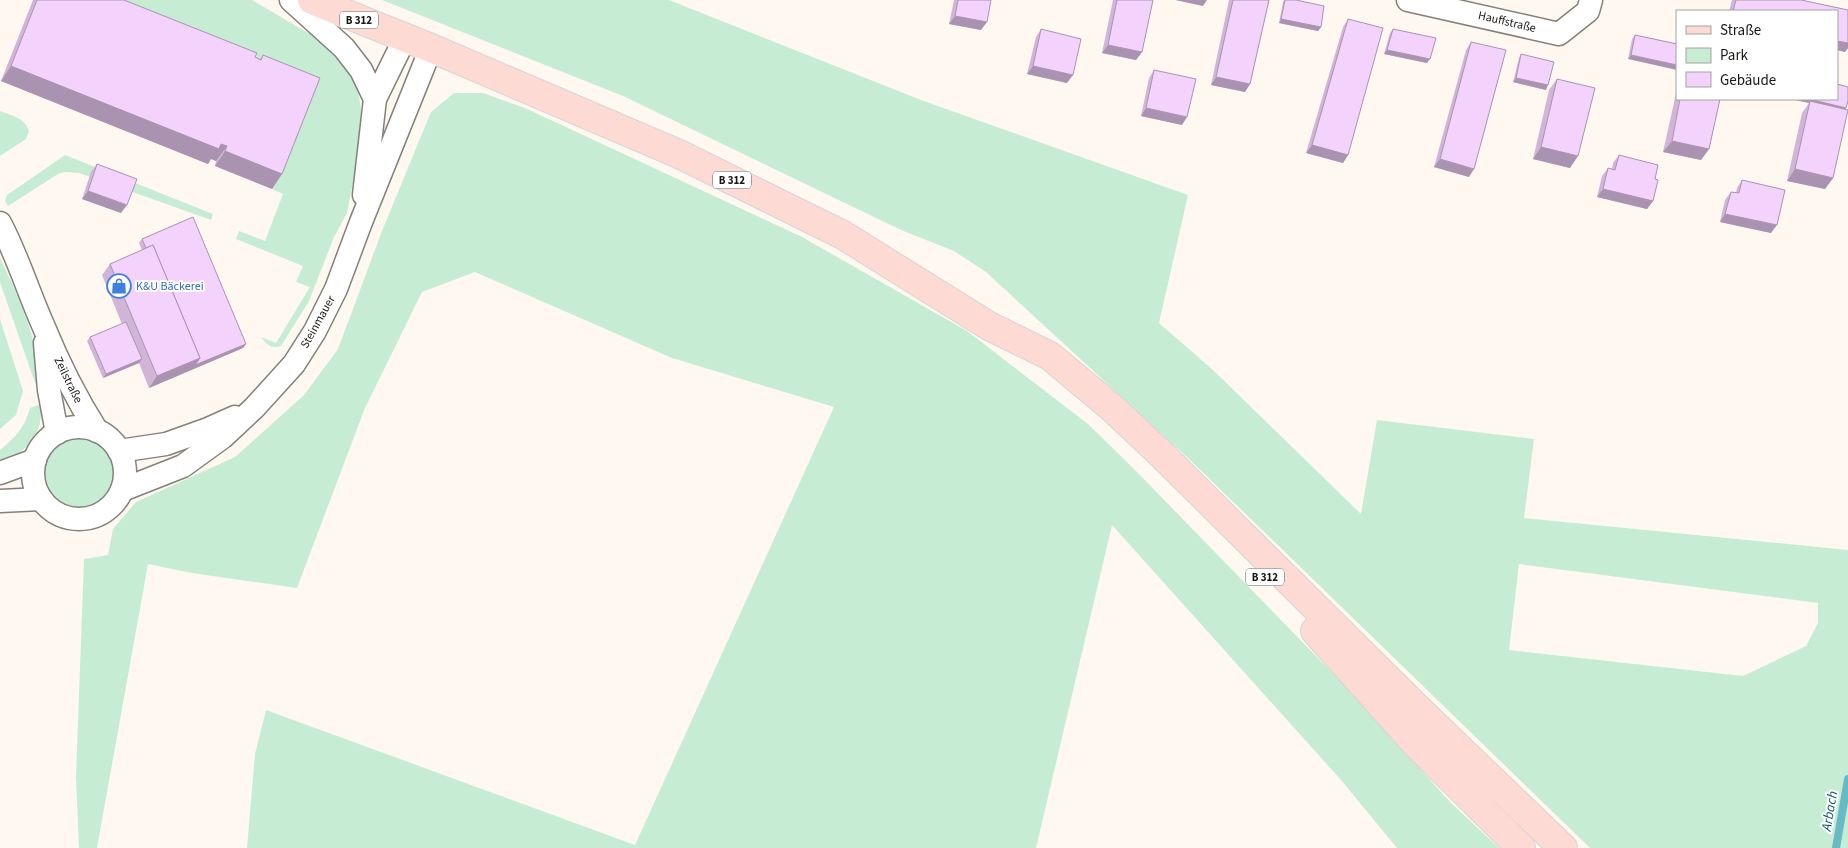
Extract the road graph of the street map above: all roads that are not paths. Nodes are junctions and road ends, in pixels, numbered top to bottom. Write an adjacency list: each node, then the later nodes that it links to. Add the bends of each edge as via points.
1 (291, 0): 7 (street, via 344,48)
2 (312, 0): 5 (main road, B 312)
3 (1408, 0): 4 (street, Hauffstraße, via 1559,34 1588,11)
4 (1591, 0)
5 (405, 38): 6 (main road, B 312); 7 (street, Steinmauer)
6 (432, 48): 9 (street, Steinmauer); 10 (main road, B 312, via 679,154 843,234)
7 (376, 98): 9 (street, Steinmauer)
8 (0, 222): 11 (street, Zeilstraße)
9 (361, 222): 12 (street, Steinmauer, via 336,289 315,331 294,364)
10 (989, 326): 21 (main road, B 312, via 1114,435 1270,581 1415,743); 22 (main road, B 312, via 1050,356 1111,407)
11 (43, 327): 13 (street, Zeilstraße, via 80,405); 14 (street, Zeilstraße)
12 (254, 408): 15 (street, Steinmauer, via 166,444); 18 (street, Steinmauer, via 223,437 183,466)
13 (97, 431): 14 (street, via 70,428); 15 (street)
14 (57, 433): 16 (street, via 46,440)
15 (119, 451): 18 (street, via 125,477)
16 (35, 460): 17 (street); 19 (street, via 34,480)
17 (0, 473)
18 (122, 490): 19 (street, via 103,513 89,518 62,516 50,510)
19 (41, 499): 20 (street)
20 (0, 501)
21 (1521, 848)
22 (1563, 848)

